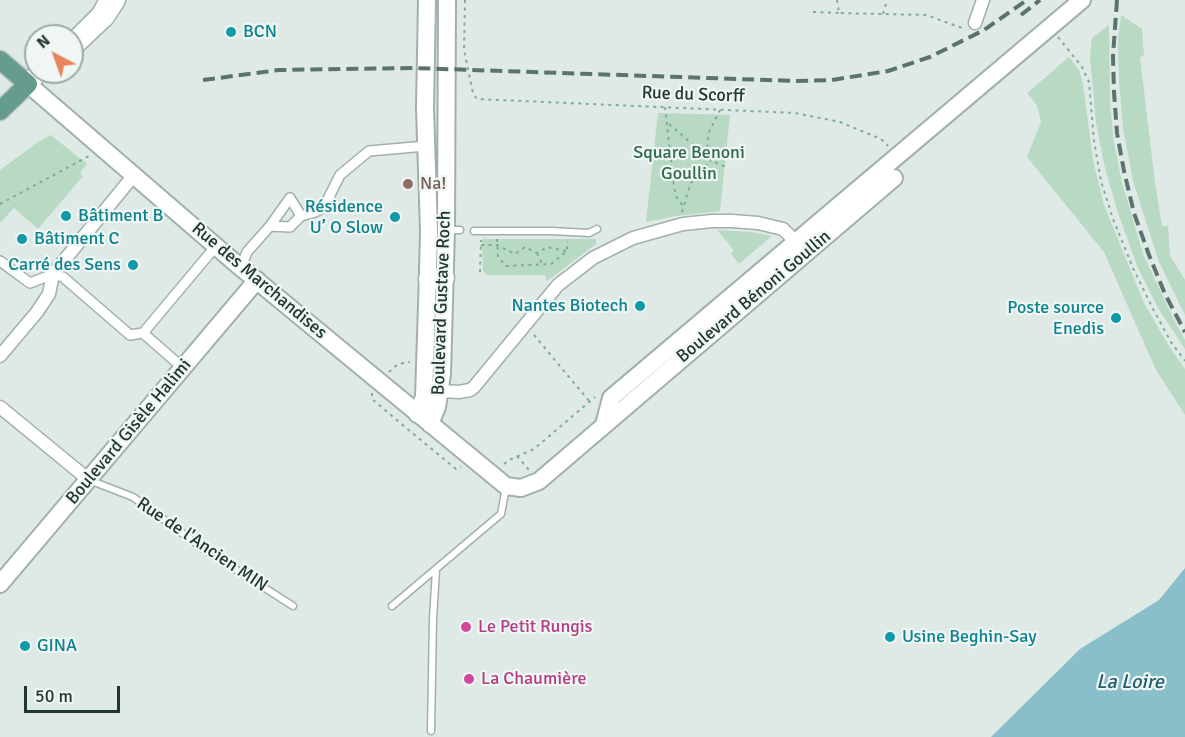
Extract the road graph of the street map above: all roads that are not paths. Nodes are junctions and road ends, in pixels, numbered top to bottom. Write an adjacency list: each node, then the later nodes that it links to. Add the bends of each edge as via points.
1 (102, 0): 8 (lane)
2 (116, 0): 9 (main road)
3 (427, 0): 15 (street, Boulevard Gustave Roch)
4 (447, 0): 27 (street, Boulevard Gustave Roch, via 453,230)
5 (983, 0): 7 (street)
6 (1082, 0): 16 (street, Boulevard Bénoni Goullin)
7 (975, 23)
8 (83, 24)
9 (84, 37)
10 (0, 60): 11 (main road)
11 (24, 73)
12 (27, 84): 14 (main road)
13 (39, 84): 17 (street, Rue des Marchandises)
14 (0, 111)
15 (426, 146): 18 (street, via 369,150 340,175 324,207); 27 (street, Boulevard Gustave Roch)
16 (885, 168): 22 (street, Boulevard Bénoni Goullin); 35 (street, Boulevard Bénoni Goullin)
17 (134, 175): 23 (street, Rue des Marchandises); 26 (street)
18 (301, 216): 19 (street, via 290,227); 19 (street, via 290,198)
19 (270, 226): 25 (street, via 247,252)
20 (597, 229): 21 (lane, via 589,234)
21 (478, 231)
22 (796, 242): 32 (street, via 783,229 712,221 683,224 633,238 593,258 558,285 474,387 459,392); 35 (street, Boulevard Bénoni Goullin, via 611,398)
23 (216, 246): 25 (street, Rue des Marchandises); 29 (street)
24 (0, 261): 26 (street, via 30,283)
25 (241, 267): 28 (street, Rue des Marchandises)
26 (53, 274): 29 (street, via 63,277 130,335); 30 (street, via 49,294)
27 (436, 278): 32 (street, Boulevard Gustave Roch); 34 (street, Boulevard Gustave Roch)
28 (257, 280): 31 (street, Boulevard Gisèle Halimi); 34 (street, Rue des Marchandises)
29 (143, 333): 31 (street)
30 (0, 356)
31 (183, 368): 36 (street, Boulevard Gisèle Halimi)
32 (441, 391): 34 (street, Boulevard Gustave Roch, via 437,407)
33 (0, 407): 36 (street)
34 (423, 419): 37 (street, Rue des Marchandises, via 497,471)
35 (604, 425): 37 (street, Boulevard Bénoni Goullin, via 539,481 521,488)
36 (88, 480): 39 (street, Boulevard Gisèle Halimi); 40 (lane, Rue de l'Ancien MIN, via 133,497 212,555)
37 (506, 486): 38 (lane, via 501,514)
38 (436, 569): 41 (lane); 42 (lane)
39 (0, 584)
40 (293, 606)
41 (392, 606)
42 (431, 731)

